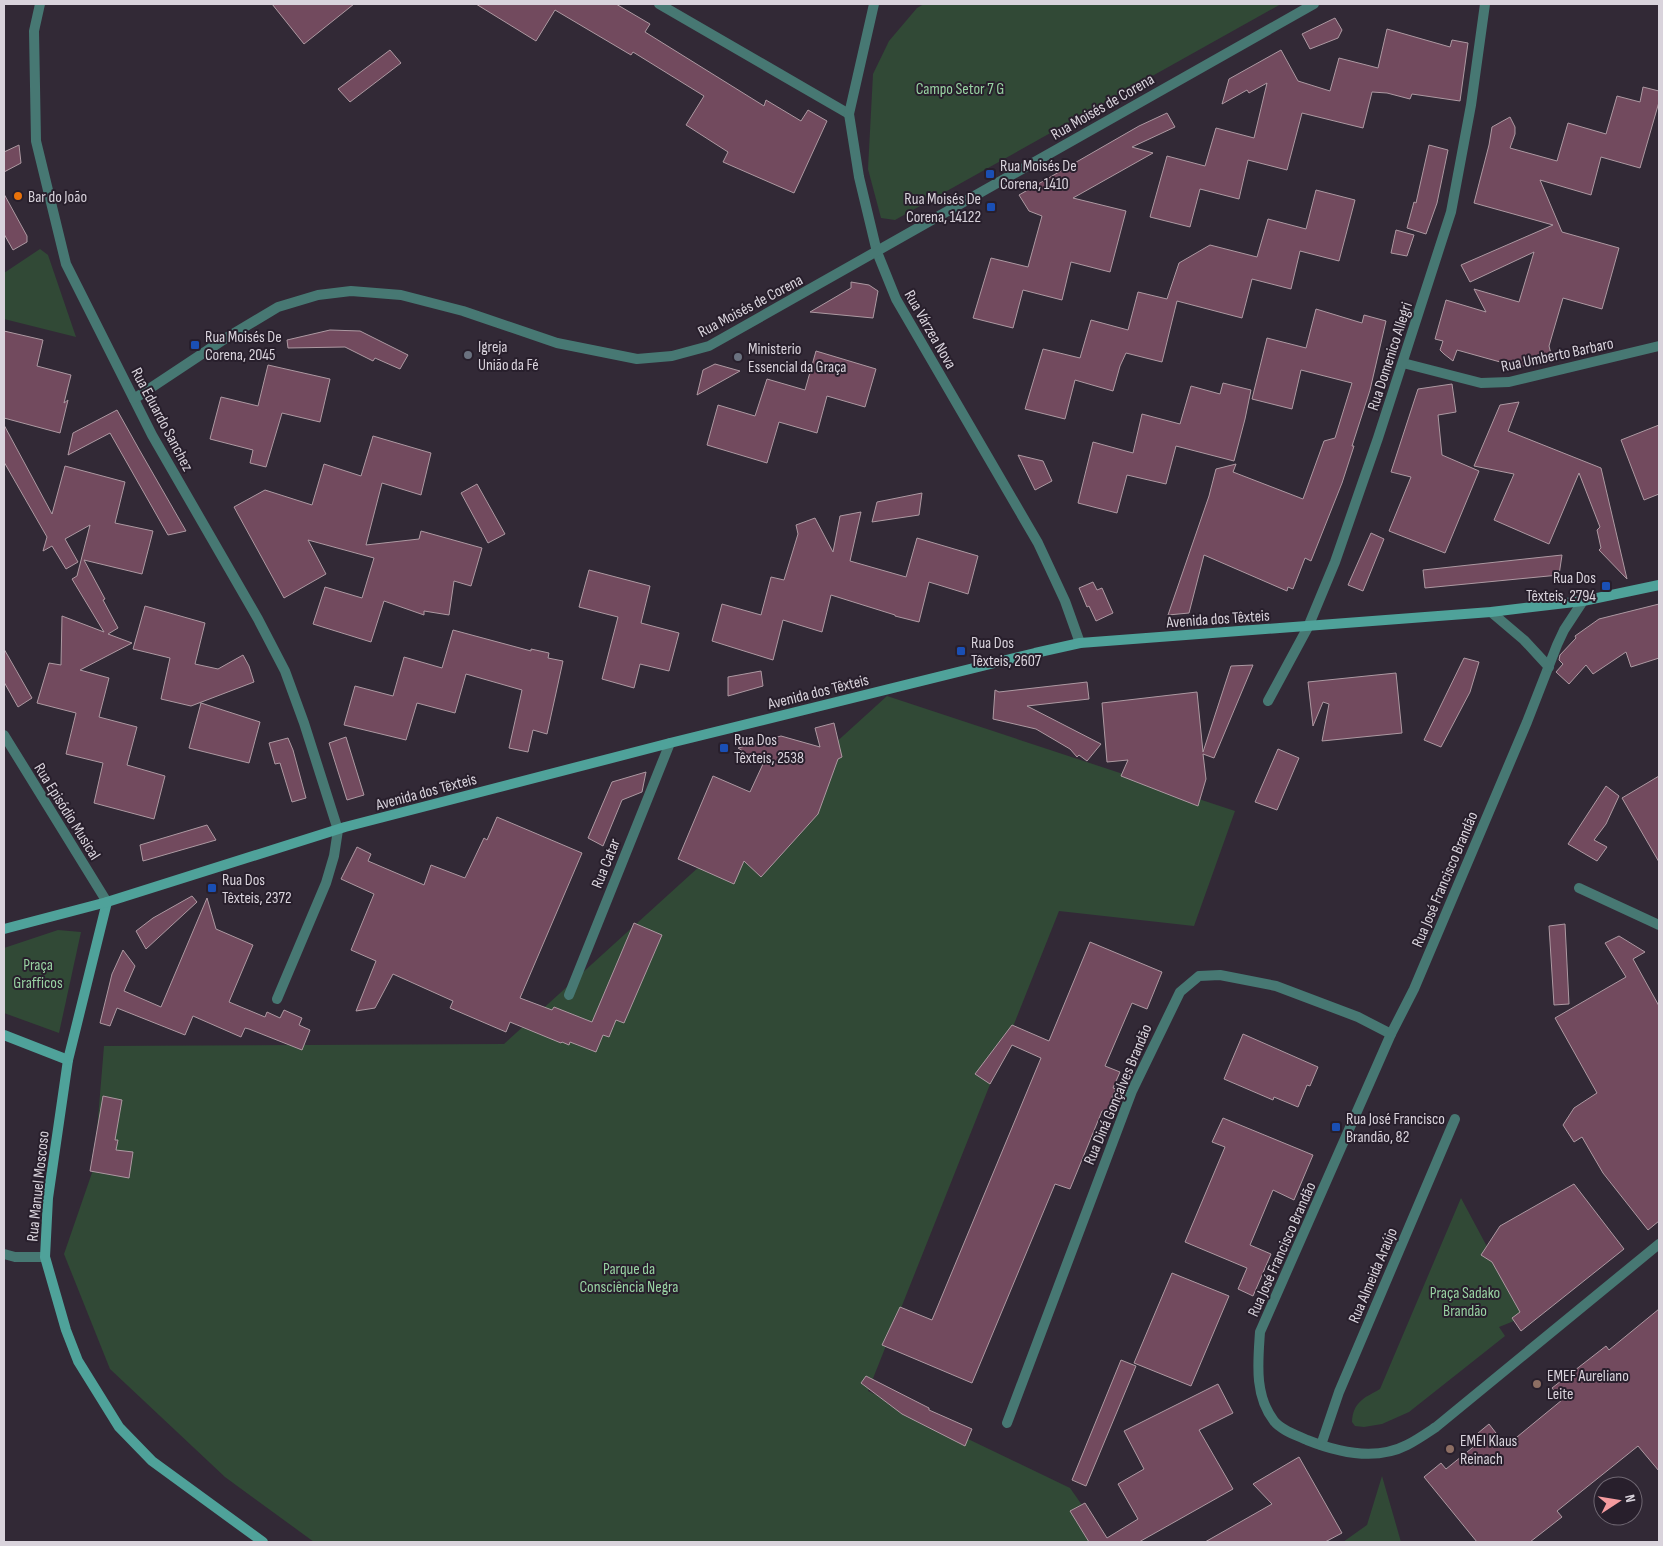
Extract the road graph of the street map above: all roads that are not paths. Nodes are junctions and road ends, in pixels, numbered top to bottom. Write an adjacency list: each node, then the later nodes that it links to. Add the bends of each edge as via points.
1 (40, 4): 10 (street, Rua Eduardo Sanchez, via 34,31 36,141 66,264)
2 (659, 4): 6 (street)
3 (874, 4): 6 (street, Rua Várzea Nova)
4 (1314, 4): 7 (street, Rua Moisés de Corena)
5 (1485, 4): 9 (street, Rua Domenico Allegri, via 1451,212)
6 (849, 114): 7 (street, Rua Várzea Nova, via 859,177)
7 (878, 252): 10 (street, Rua Moisés de Corena, via 709,346 672,356 637,359 557,343 401,294 351,291 318,296 278,306); 15 (street, Rua Várzea Nova, via 896,299 1038,543)
8 (1659, 346): 9 (street, Rua Umberto Barbaro, via 1509,382 1482,382)
9 (1403, 363): 14 (street, Rua Domenico Allegri, via 1335,562)
10 (134, 399): 20 (street, Rua Eduardo Sanchez, via 285,671)
11 (1659, 584): 12 (street, Avenida dos Têxteis)
12 (1583, 601): 13 (street, Avenida dos Têxteis); 16 (street, Rua José Francisco Brandão, via 1564,630)
13 (1491, 612): 14 (street, Avenida dos Têxteis); 16 (street)
14 (1308, 627): 15 (street, Avenida dos Têxteis); 17 (street, Rua Domenico Allegri)
15 (1080, 643): 19 (street, Avenida dos Têxteis)
16 (1550, 667): 27 (street, Rua José Francisco Brandão, via 1414,990)
17 (1268, 701)
18 (4, 735): 22 (street, Rua Episódio Musical)
19 (670, 743): 20 (street, Avenida dos Têxteis); 25 (street, Rua Catar)
20 (338, 830): 22 (street, Avenida dos Têxteis); 26 (street, via 326,883)
21 (1579, 888): 23 (street)
22 (108, 902): 24 (street, Avenida dos Têxteis); 29 (street, Rua Manuel Moscoso)
23 (1659, 926)
24 (4, 928)
25 (569, 995)
26 (277, 999)
27 (1391, 1034): 34 (street, Rua Diná Gonçalves Brandão, via 1358,1017 1276,986 1220,975 1199,976 1180,992 1132,1091); 35 (street, Rua José Francisco Brandão, via 1260,1332 1257,1373 1262,1397 1274,1422)
28 (4, 1035): 29 (street)
29 (68, 1060): 33 (street, Rua Manuel Moscoso, via 48,1198)
30 (1455, 1119): 35 (street, Rua Almeida Araújo, via 1338,1392)
31 (1659, 1244): 35 (street, Rua José Francisco Brandão, via 1436,1427 1406,1446 1378,1454 1350,1453)
32 (4, 1254): 33 (street)
33 (45, 1257): 36 (street, Rua Manuel Moscoso, via 78,1361 119,1427 152,1461)
34 (1007, 1423)
35 (1321, 1445)
36 (263, 1542)

